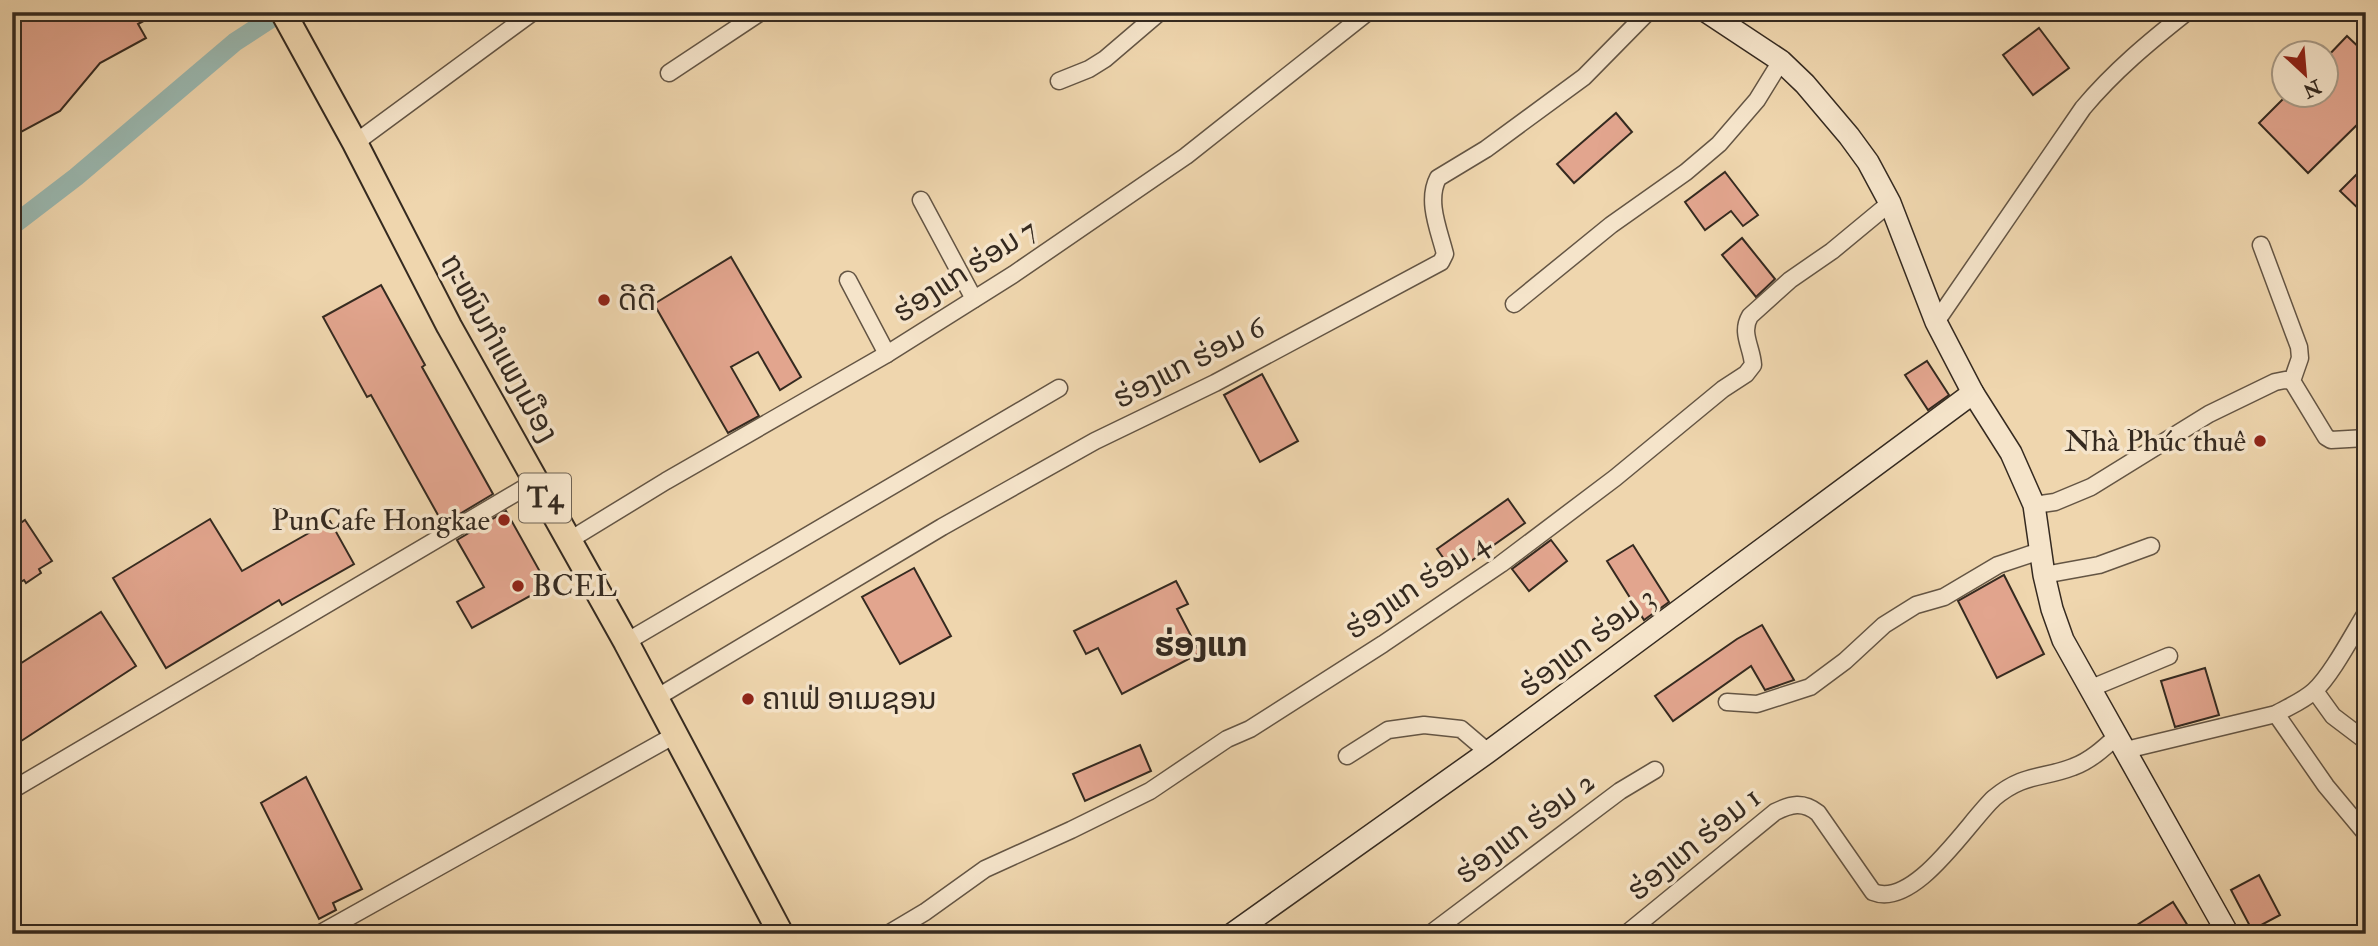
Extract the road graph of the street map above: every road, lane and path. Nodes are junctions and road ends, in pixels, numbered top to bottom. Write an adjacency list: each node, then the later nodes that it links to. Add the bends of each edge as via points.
1 (283, 12): 12 (main road, ຖະໜົນກຳແພງເມືອງ / T4)
2 (533, 12): 12 (street)
3 (761, 12): 10 (street)
4 (1160, 12): 11 (street, via 1097,64)
5 (1368, 12): 17 (street, ຮ່ອງແກ ຮ່ອມ 7, via 1186,156)
6 (1648, 12): 36 (street, ຮ່ອງແກ ຮ່ອມ 6, via 1584,77 1438,178 1433,196 1445,254 1441,262 1083,448)
7 (1707, 12): 9 (street)
8 (2187, 12): 19 (street, via 2106,80 2083,108)
9 (1781, 61): 14 (street, via 1849,136); 18 (street, via 1757,100 1719,144)
10 (669, 73)
11 (1059, 80)
12 (355, 143): 25 (main road, ຖະໜົນກຳແພງເມືອງ / T4, via 449,326)
13 (921, 200): 17 (street)
14 (1890, 203): 19 (street); 49 (street, ຮ່ອງແກ ຮ່ອມ 4, via 1750,316 1745,332 1752,365 1746,374 1501,564 1150,791 985,869)
15 (2261, 245): 21 (street, via 2299,347)
16 (848, 281): 20 (street)
17 (974, 299): 20 (street, ຮ່ອງແກ ຮ່ອມ 7)
18 (1514, 304)
19 (1936, 322): 23 (street)
20 (887, 354): 27 (street, ຮ່ອງແກ ຮ່ອມ 7)
21 (2292, 381): 24 (street, via 2326,438); 26 (street, via 2275,382 2209,414 2073,496)
22 (1059, 388): 32 (street)
23 (1973, 393): 26 (street, via 2011,453); 42 (street, ຮ່ອງແກ ຮ່ອມ 3)
24 (2366, 438)
25 (536, 481): 27 (main road, ຖະໜົນກຳແພງເມືອງ / T4); 45 (street)
26 (2034, 505): 29 (street)
27 (568, 541): 32 (main road, ຖະໜົນກຳແພງເມືອງ / T4)
28 (2151, 546): 30 (street, via 2099,565)
29 (2040, 551): 30 (street); 37 (street, via 1998,565 1944,597 1916,605 1884,625 1810,687 1757,704)
30 (2044, 575): 34 (street, via 2063,640)
31 (2366, 613): 35 (street)
32 (626, 642): 36 (main road, ຖະໜົນກຳແພງເມືອງ / T4)
33 (2169, 656): 34 (street)
34 (2089, 689): 41 (street)
35 (2315, 691): 38 (street); 40 (street, via 2333,716)
36 (656, 698): 39 (main road, ຖະໜົນກຳແພງເມືອງ / T4)
37 (1727, 702)
38 (2276, 714): 41 (street); 46 (street)
39 (675, 735): 47 (street); 48 (main road, ຖະໜົນກຳແພງເມືອງ / T4)
40 (2366, 741)
41 (2122, 743): 52 (street, ຮ່ອງແກ ຮ່ອມ 1, via 2073,768 2017,782 1994,799 1959,841 1895,894 1872,892 1818,813 1788,805); 53 (street)
42 (1489, 752): 43 (street, via 1461,729 1424,725 1388,730); 50 (street, ຮ່ອງແກ ຮ່ອມ 3)
43 (1347, 756)
44 (1655, 770): 51 (street, ຮ່ອງແກ ຮ່ອມ 2)
45 (12, 790)
46 (2366, 834)
47 (319, 934)
48 (781, 934)
49 (888, 934)
50 (1232, 934)
51 (1430, 934)
52 (1626, 934)
53 (2228, 934)

